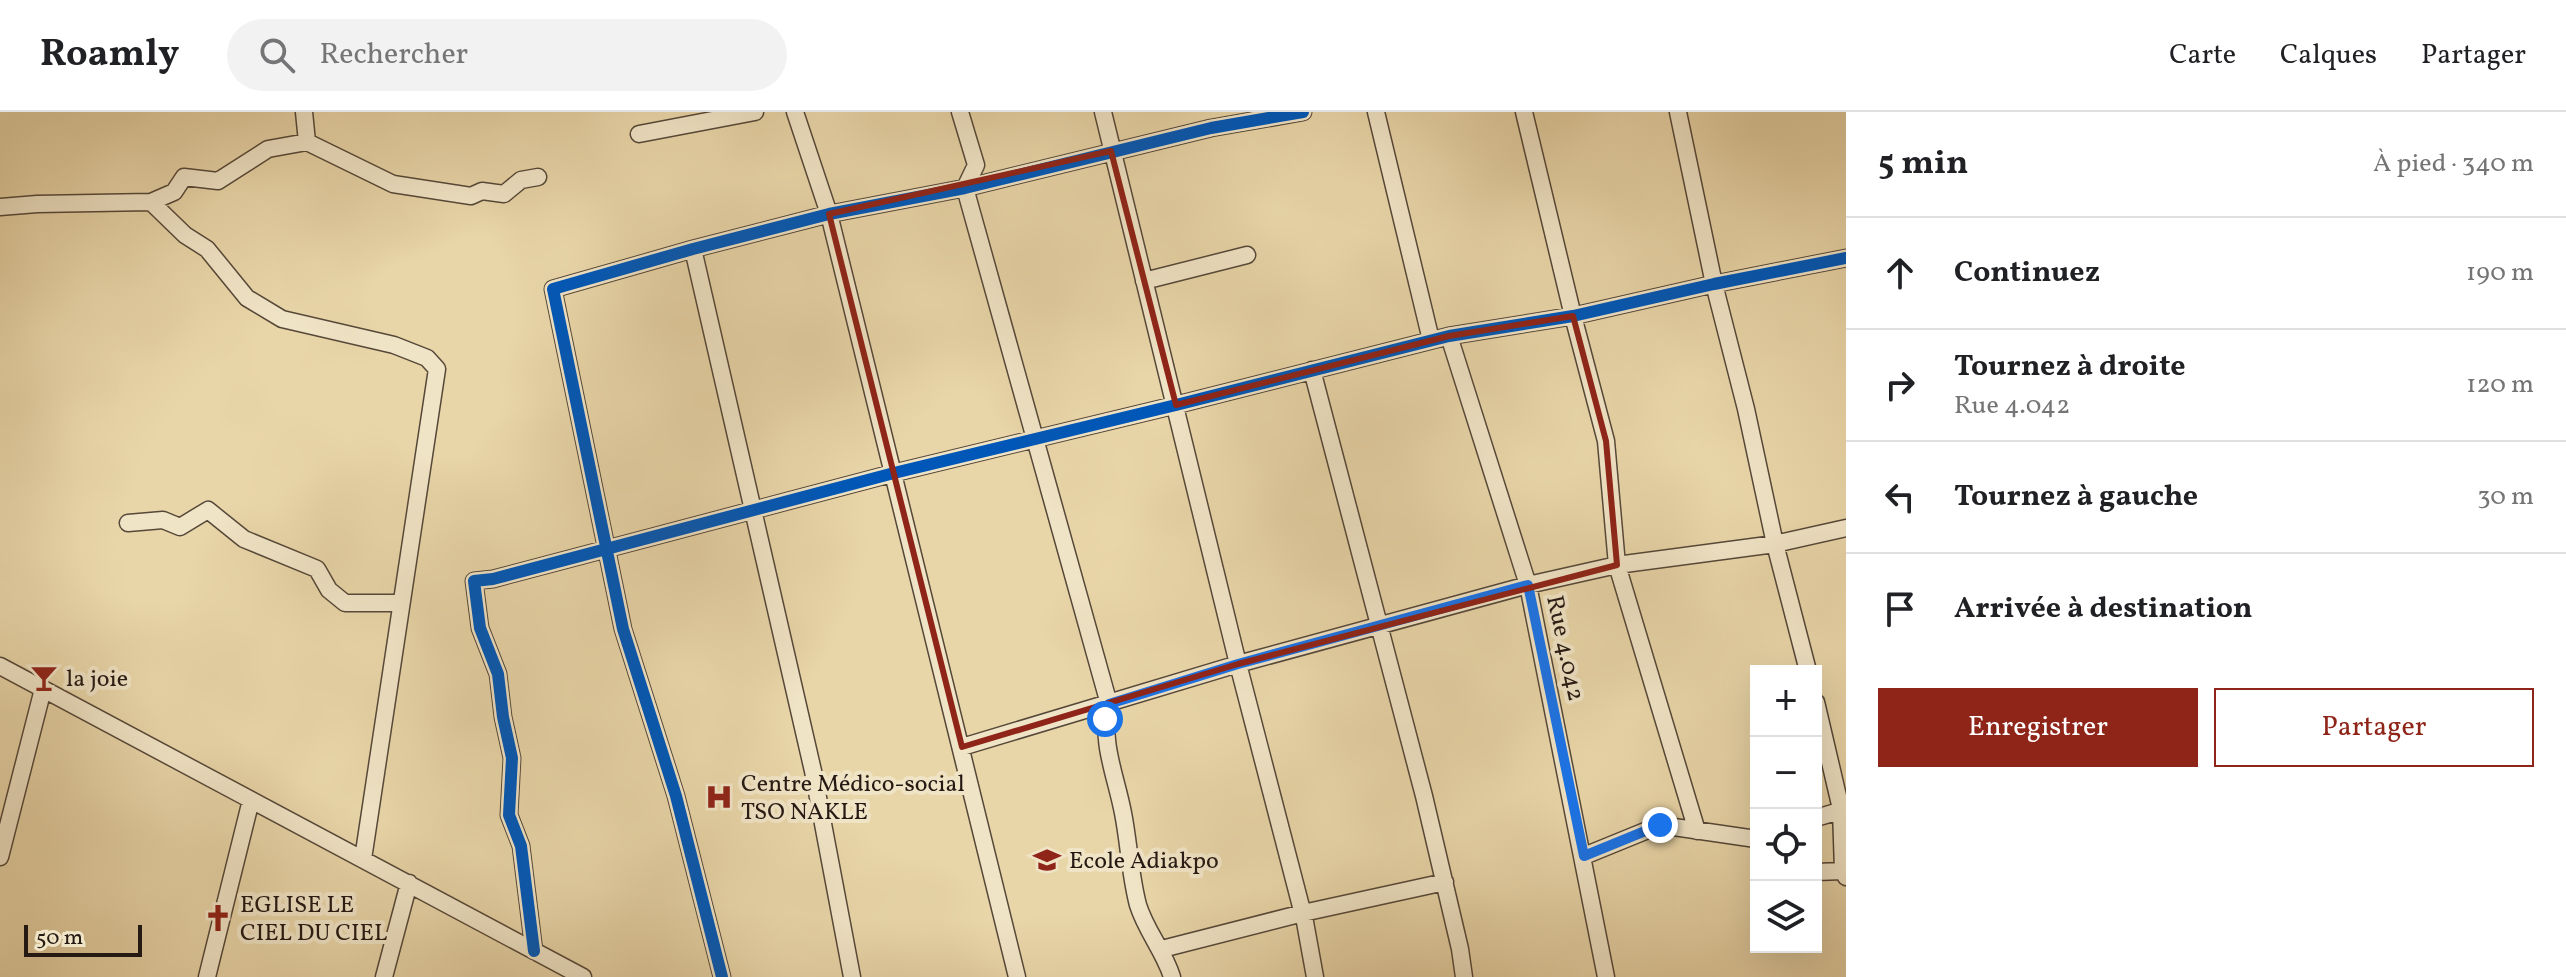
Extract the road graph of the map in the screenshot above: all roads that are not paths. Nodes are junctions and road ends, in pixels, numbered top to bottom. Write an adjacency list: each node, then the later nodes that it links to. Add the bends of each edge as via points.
1 (304, 112): 11 (street)
2 (755, 112): 10 (street)
3 (795, 112): 17 (street)
4 (960, 112): 14 (street, via 976,165)
5 (1103, 112): 12 (street)
6 (1303, 112): 12 (street)
7 (1376, 112): 25 (street)
8 (1524, 112): 23 (street)
9 (1678, 112): 22 (street)
10 (639, 134)
11 (307, 142): 13 (street, via 393,184 471,196 482,191 504,194 521,180); 15 (street, via 268,149 218,181 184,177 174,192)
12 (1111, 151): 14 (street); 21 (street)
13 (538, 177)
14 (965, 188): 17 (street); 28 (street)
15 (151, 202): 16 (street); 37 (street, via 207,249 247,298 282,319 394,345 427,358 437,369)
16 (0, 207)
17 (829, 214): 18 (street); 29 (street)
18 (693, 249): 30 (street); 34 (street, via 553,289)
19 (1247, 255): 21 (street)
20 (1846, 258): 22 (street)
21 (1144, 281): 27 (street)
22 (1714, 284): 23 (street); 33 (street)
23 (1573, 316): 24 (street); 35 (street, via 1606,441)
24 (1449, 336): 25 (street); 36 (street, Rue 4.042)
25 (1431, 340): 26 (street)
26 (1312, 370): 27 (street); 38 (street)
27 (1176, 405): 28 (street); 39 (street)
28 (1035, 439): 29 (street); 43 (street)
29 (894, 473): 30 (street); 45 (street)
30 (752, 510): 34 (street); 65 (street, via 813,771)
31 (128, 523): 37 (street, via 163,520 180,527 208,510 244,539 317,569 329,590 345,603)
32 (1846, 528): 33 (street)
33 (1775, 544): 35 (street); 40 (street)
34 (607, 549): 60 (street, via 474,581 512,758 509,815 521,846); 64 (street, via 623,629 676,796)
35 (1617, 565): 36 (street); 49 (street)
36 (1528, 585): 38 (street); 51 (street, Rue 4.042)
37 (400, 603): 53 (street)
38 (1378, 627): 39 (street); 56 (street)
39 (1238, 664): 43 (street); 58 (street)
40 (1806, 665)
41 (0, 666): 42 (street)
42 (43, 689): 46 (street); 52 (street)
43 (1109, 704): 45 (street); 59 (street, via 1105,738 1138,905)
44 (1822, 725): 47 (street)
45 (962, 747): 66 (street)
46 (251, 800): 53 (street); 61 (street)
47 (1844, 809): 48 (street); 55 (street)
48 (1822, 816)
49 (1697, 831): 50 (street); 51 (street, via 1660,825)
50 (1750, 838)
51 (1584, 856): 70 (street, Rue 4.042)
52 (0, 857)
53 (363, 859): 57 (street)
54 (1822, 872): 55 (street)
55 (1844, 874)
56 (1445, 882): 58 (street); 69 (street)
57 (409, 883): 60 (street); 62 (street)
58 (1303, 913): 59 (street); 68 (street)
59 (1162, 949): 67 (street)
60 (534, 951): 63 (street)
61 (207, 977)
62 (384, 977)
63 (583, 977)
64 (722, 977)
65 (852, 977)
66 (1017, 977)
67 (1172, 977)
68 (1315, 977)
69 (1464, 977)
70 (1606, 977)

